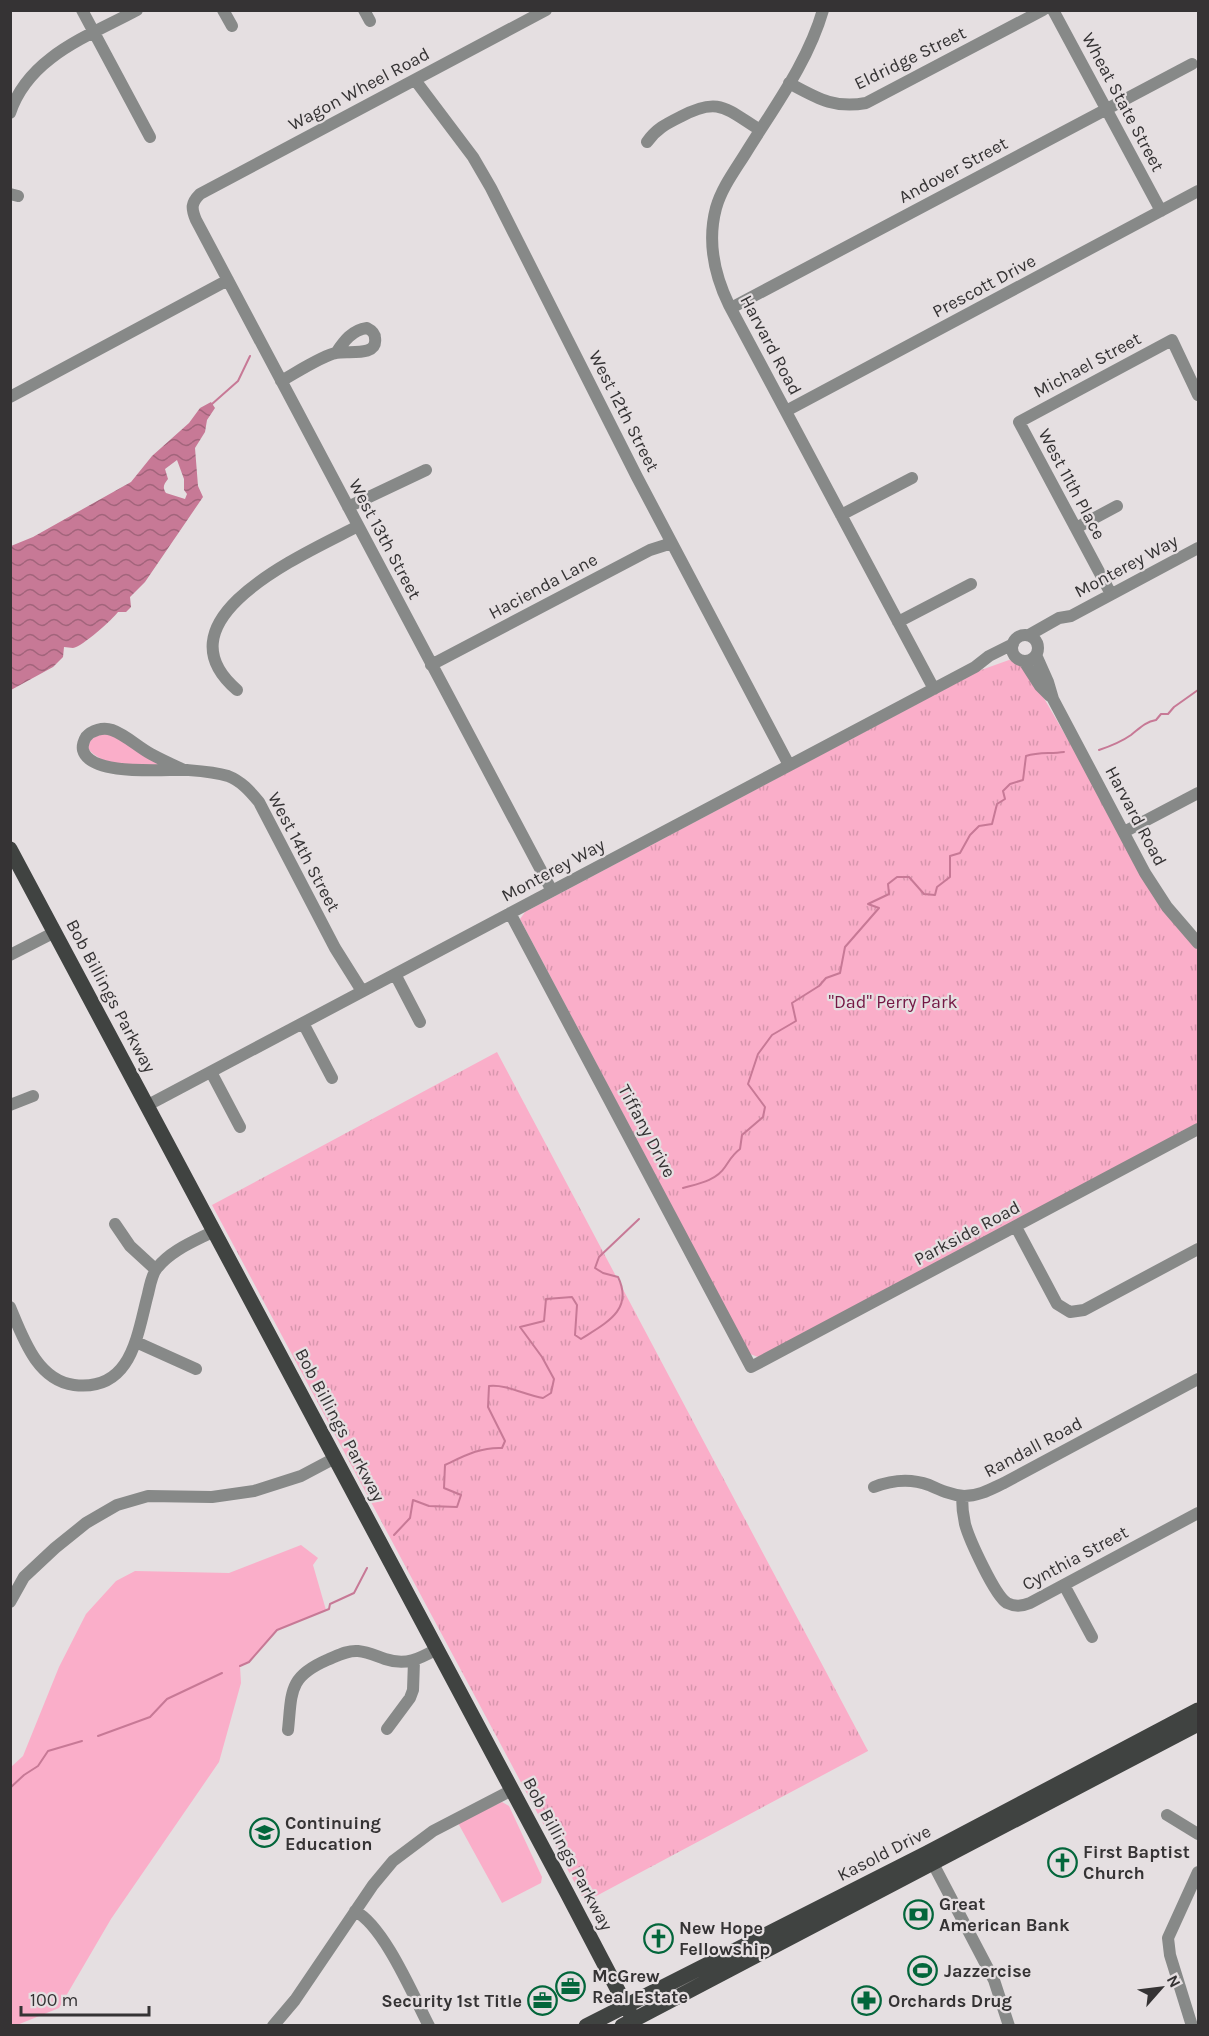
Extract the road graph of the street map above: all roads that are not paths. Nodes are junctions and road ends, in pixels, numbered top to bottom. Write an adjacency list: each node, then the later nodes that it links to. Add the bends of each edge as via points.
1 (82, 10): 9 (street)
2 (137, 10): 9 (street)
3 (223, 10): 8 (street)
4 (546, 10): 11 (street, Wagon Wheel Road)
5 (823, 10): 12 (street, Harvard Road, via 812,42)
6 (1043, 10): 12 (street, Eldridge Street, via 866,103 826,102)
7 (1053, 10): 13 (street, Wheat State Street)
8 (231, 26)
9 (95, 33): 14 (street, via 47,60 22,88); 16 (street)
10 (1192, 64): 13 (street, Andover Street)
11 (415, 80): 19 (street, Wagon Wheel Road, via 200,194); 36 (street, West 12th Street, via 491,188)
12 (789, 83): 15 (street, Harvard Road)
13 (1106, 110): 20 (street, Wheat State Street); 22 (street, Andover Street)
14 (10, 113)
15 (760, 130): 17 (street, via 725,109 707,106 661,127); 22 (street, Harvard Road, via 722,192 713,222 715,269)
16 (150, 137)
17 (647, 142)
18 (1198, 191): 20 (street, Prescott Drive)
19 (192, 202): 21 (street, West 13th Street, via 196,220)
20 (1161, 211): 27 (street, Prescott Drive)
21 (228, 280): 24 (street, West 13th Street); 26 (street)
22 (731, 308): 27 (street, Harvard Road)
23 (336, 353): 24 (street)
24 (281, 381): 32 (street, West 13th Street)
25 (1198, 395): 28 (street, Michael Street, via 1172,340)
26 (10, 397)
27 (786, 411): 33 (street, Harvard Road)
28 (1018, 422): 35 (street, West 11th Place)
29 (426, 470): 32 (street)
30 (912, 478): 33 (street)
31 (1117, 506): 35 (street)
32 (348, 507): 34 (street, West 13th Street)
33 (841, 515): 41 (street, Harvard Road)
34 (358, 526): 46 (street, West 13th Street); 49 (street, via 266,576 222,617 216,631 215,660 221,675)
35 (1076, 528): 39 (street, West 11th Place)
36 (672, 543): 46 (street, Hacienda Lane, via 650,550); 51 (street, West 12th Street)
37 (1198, 548): 39 (street, Monterey Way)
38 (971, 584): 41 (street)
39 (1111, 594): 40 (street, Monterey Way)
40 (1071, 616): 42 (street, Monterey Way, via 1059,618); 44 (street, Monterey Way, via 1046,636)
41 (898, 622): 48 (street, Harvard Road)
42 (1029, 635): 43 (street, via 1017,637); 44 (street, via 1036,640)
43 (1013, 644): 45 (street, via 1012,651); 47 (street, Monterey Way)
44 (1037, 651): 45 (street, via 1031,659); 50 (street, Harvard Road)
45 (1020, 659): 47 (street, Monterey Way); 50 (street, Harvard Road)
46 (431, 665): 56 (street, West 13th Street)
47 (975, 667): 48 (street, Monterey Way)
48 (934, 689): 51 (street, Monterey Way)
49 (237, 690)
50 (1053, 699): 54 (street, Harvard Road)
51 (789, 765): 56 (street, Monterey Way)
52 (184, 770): 52 (street, West 14th Street, via 111,730 94,731 83,742 82,749 95,763 146,771); 62 (street, West 14th Street, via 216,773 248,788 263,809 334,948)
53 (1198, 793): 54 (street)
54 (1124, 832): 59 (street, Harvard Road, via 1154,888)
55 (10, 849): 58 (main road, Bob Billings Parkway)
56 (552, 891): 57 (street, Monterey Way)
57 (510, 913): 61 (street, Monterey Way); 79 (street, Tiffany Drive)
58 (55, 932): 60 (street); 69 (main road, Bob Billings Parkway)
59 (1198, 943)
60 (10, 955)
61 (395, 974): 62 (street, Monterey Way); 63 (street)
62 (362, 991): 64 (street, Monterey Way)
63 (420, 1022)
64 (303, 1023): 65 (street, Monterey Way); 66 (street)
65 (211, 1072): 69 (street, Monterey Way); 70 (street)
66 (332, 1078)
67 (33, 1096): 68 (street)
68 (10, 1105)
69 (148, 1105): 74 (main road, Bob Billings Parkway)
70 (240, 1127)
71 (1198, 1129): 73 (street, Parkside Road)
72 (115, 1224): 76 (street, via 130,1246)
73 (1016, 1227): 75 (street, via 1057,1304 1074,1312); 79 (street, Parkside Road)
74 (214, 1231): 76 (street, via 173,1253); 82 (main road, Bob Billings Parkway)
75 (1198, 1249)
76 (155, 1269): 78 (street)
77 (10, 1308): 78 (street, via 39,1365 52,1378 68,1384 87,1386 111,1378 131,1356)
78 (136, 1342): 80 (street)
79 (752, 1367)
80 (195, 1369)
81 (1198, 1379): 84 (street, Randall Road, via 997,1487)
82 (335, 1458): 86 (street, via 300,1476 254,1491 212,1497 148,1496 127,1501 86,1523); 91 (main road, Bob Billings Parkway)
83 (874, 1487): 84 (street, via 911,1480)
84 (962, 1496): 88 (street, Cynthia Street, via 968,1535 1002,1599 1023,1606)
85 (1198, 1513): 88 (street, Cynthia Street)
86 (24, 1577): 87 (street); 89 (street)
87 (10, 1582)
88 (1064, 1585): 90 (street)
89 (10, 1602)
90 (1092, 1637)
91 (437, 1649): 92 (street); 97 (main road, Bob Billings Parkway)
92 (414, 1662): 95 (street, via 352,1651 313,1666 295,1684); 96 (street, via 410,1698)
93 (1198, 1710): 100 (main road, Kasold Drive)
94 (1198, 1724): 100 (main road, Kasold Drive)
95 (288, 1730)
96 (387, 1730)
97 (512, 1790): 102 (street, via 433,1831 406,1850 382,1873); 103 (main road, Bob Billings Parkway)
98 (1167, 1815): 99 (street)
99 (1198, 1834)
100 (930, 1859): 103 (main road, Kasold Drive); 104 (main road, Kasold Drive); 108 (street, via 994,1980)
101 (1198, 1872): 109 (street, via 1168,1938)
102 (355, 1911): 105 (street, via 295,2000); 106 (street, via 381,1936)
103 (626, 2005): 104 (main road, Bob Billings Parkway); 107 (main road, Kasold Drive)
104 (633, 2024)
105 (273, 2025)
106 (429, 2025)
107 (586, 2025)
108 (1009, 2025)
109 (1192, 2025)

